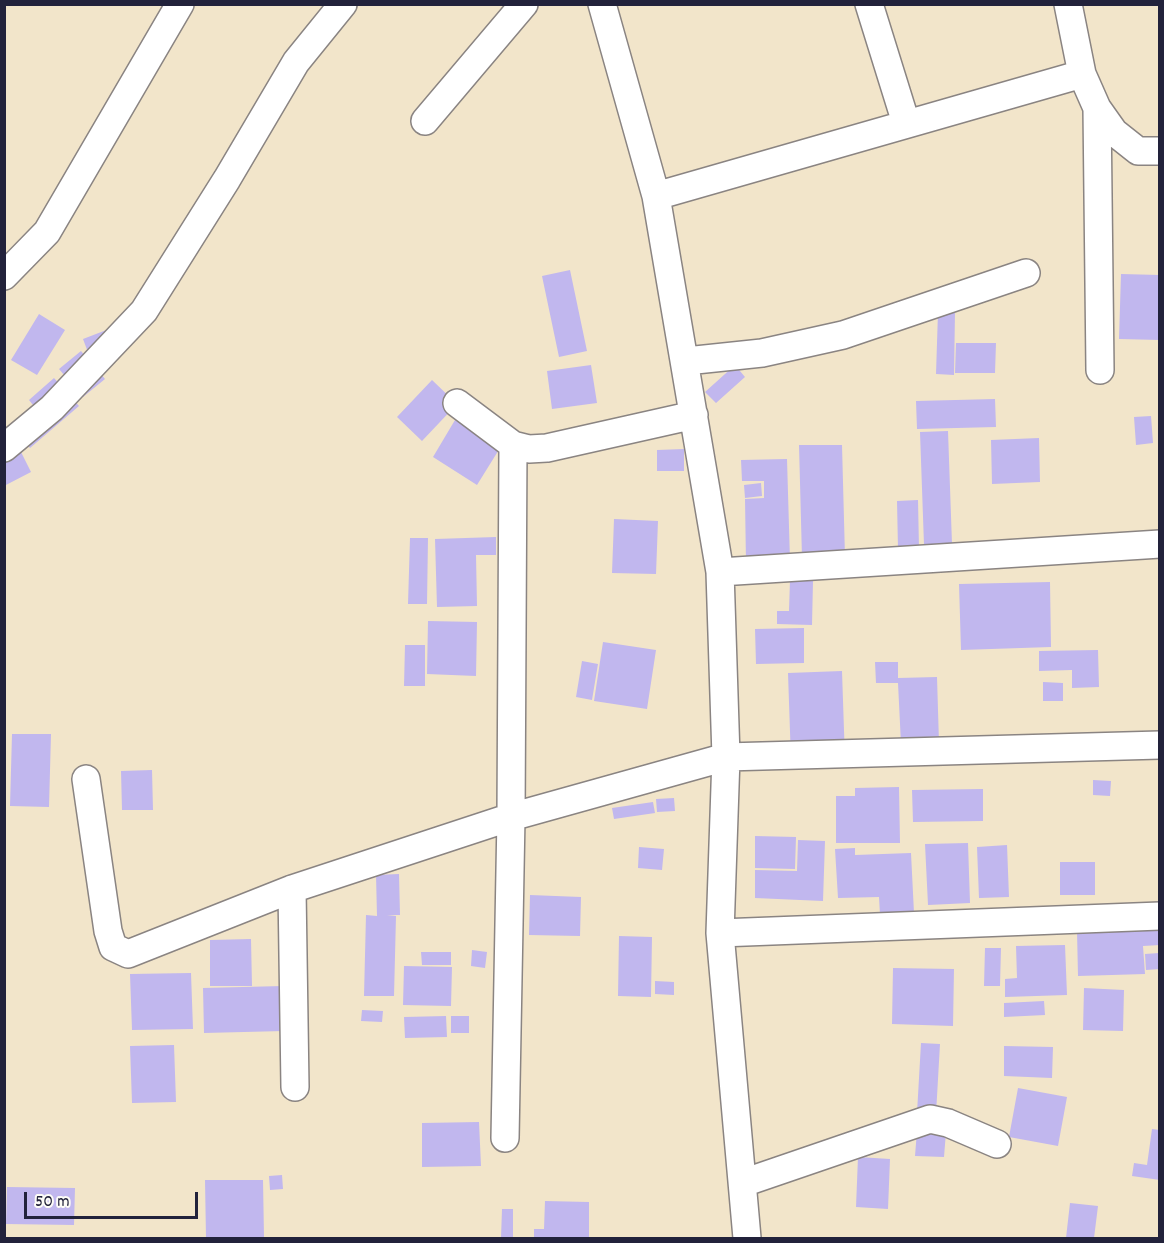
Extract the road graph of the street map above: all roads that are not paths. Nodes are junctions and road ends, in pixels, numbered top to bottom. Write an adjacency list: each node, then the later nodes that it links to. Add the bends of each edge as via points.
1 (180, 4): 14 (street, via 47,232)
2 (343, 4): 20 (street, via 296,62 144,311 52,408)
3 (524, 4): 9 (street)
4 (602, 4): 12 (street)
5 (869, 4): 10 (street)
6 (1068, 4): 7 (street)
7 (1082, 75): 8 (street); 10 (street)
8 (1097, 108): 11 (street, via 1114,132 1138,151); 16 (street)
9 (425, 121)
10 (906, 123): 12 (street)
11 (1160, 152)
12 (656, 196): 15 (street)
13 (1026, 273): 15 (street, via 843,335 762,353)
14 (4, 276)
15 (686, 361): 18 (street)
16 (1100, 370)
17 (457, 404): 19 (street)
18 (694, 415): 19 (street, via 547,448); 22 (street)
19 (513, 445): 26 (street)
20 (4, 448)
21 (1160, 544): 22 (street)
22 (720, 572): 24 (street)
23 (1160, 745): 24 (street)
24 (726, 757): 26 (street); 29 (street)
25 (86, 778): 27 (street, via 113,947 128,954)
26 (512, 817): 27 (street); 31 (street)
27 (292, 889): 30 (street)
28 (1160, 916): 29 (street)
29 (720, 933): 33 (street)
30 (295, 1087)
31 (505, 1138)
32 (997, 1144): 33 (street, via 930,1119)
33 (743, 1183): 34 (street)
34 (747, 1239)

